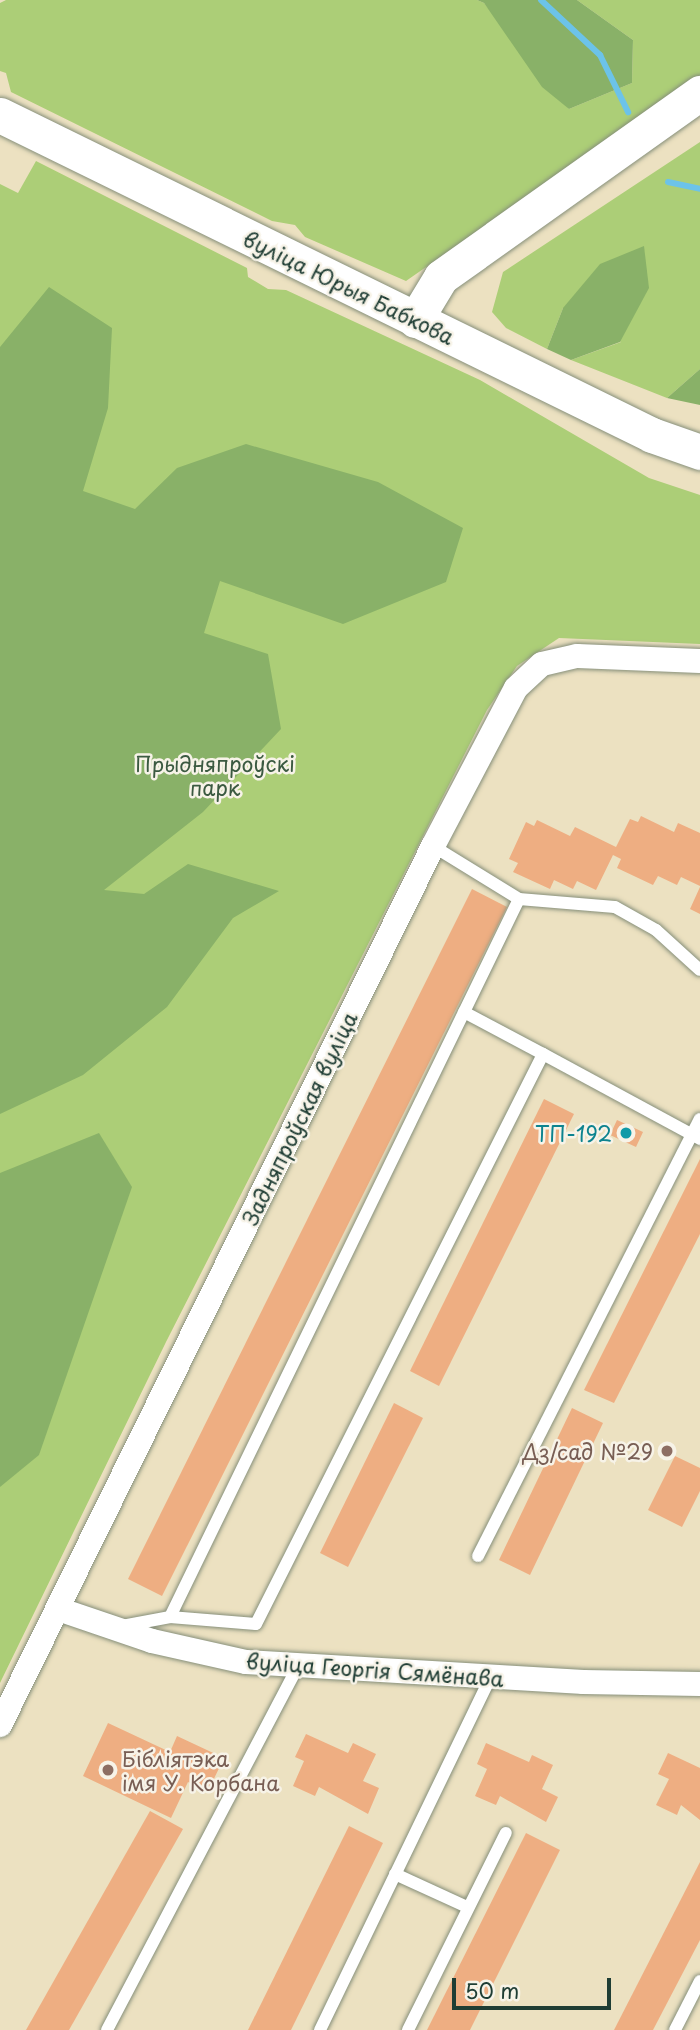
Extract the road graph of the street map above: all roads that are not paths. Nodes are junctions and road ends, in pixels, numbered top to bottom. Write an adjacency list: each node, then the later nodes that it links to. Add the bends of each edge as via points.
1 (700, 93): 3 (main road, via 441,277)
2 (0, 116): 3 (main road, вуліца Юрыя Бабкова)
3 (415, 320): 4 (main road, вуліца Юрыя Бабкова, via 652,435)
4 (700, 452)
5 (700, 660): 6 (street, Задняпроўская вуліца, via 577,656 542,664 516,688)
6 (433, 846): 7 (lane); 14 (street, Задняпроўская вуліца)
7 (519, 899): 8 (lane, via 615,907 656,930); 9 (lane)
8 (700, 970)
9 (464, 1012): 10 (lane); 15 (lane)
10 (543, 1054): 12 (lane); 15 (lane, via 256,1624)
11 (700, 1119): 12 (lane)
12 (695, 1137): 13 (lane)
13 (478, 1556)
14 (58, 1609): 16 (street, вуліца Георгія Сямёнава); 20 (street, Задняпроўская вуліца)
15 (170, 1617): 16 (lane)
16 (108, 1629): 17 (street, вуліца Георгія Сямёнава, via 246,1662)
17 (298, 1665): 18 (street, вуліца Георгія Сямёнава); 25 (lane)
18 (491, 1677): 19 (street, вуліца Георгія Сямёнава); 22 (lane)
19 (700, 1684)
20 (0, 1724)
21 (506, 1833): 23 (lane)
22 (395, 1874): 23 (lane); 26 (lane)
23 (467, 1907): 27 (lane)
24 (700, 1981): 28 (lane)
25 (107, 2030)
26 (320, 2030)
27 (408, 2030)
28 (675, 2030)

